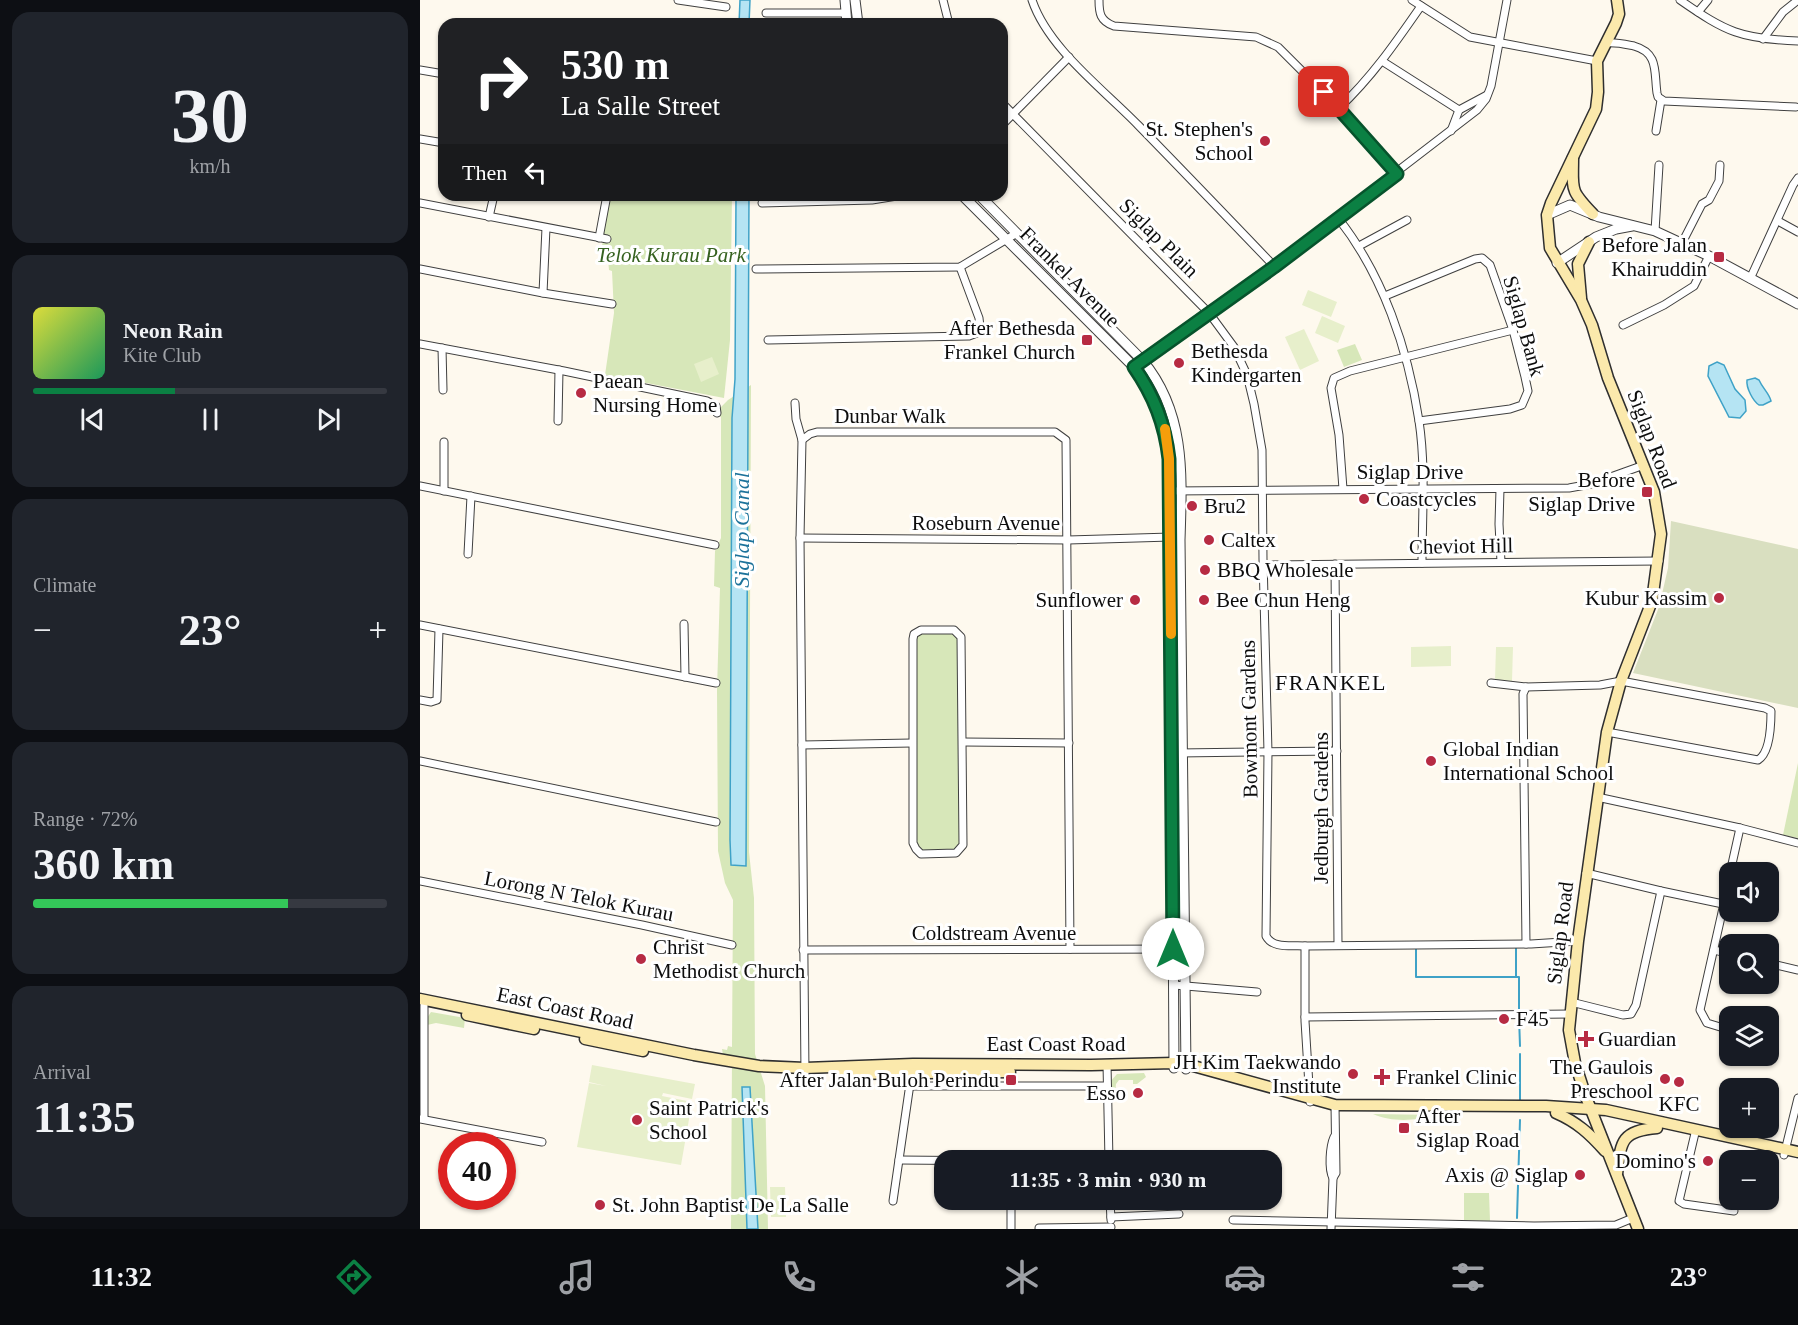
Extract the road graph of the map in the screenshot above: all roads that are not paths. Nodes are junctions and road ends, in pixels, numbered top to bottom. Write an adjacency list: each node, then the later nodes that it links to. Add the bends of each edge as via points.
1 (678, 0): 14 (street)
2 (845, 0): 17 (street)
3 (855, 0): 19 (street)
4 (943, 0): 20 (street)
5 (1032, 0): 25 (street, via 1045,27)
6 (1099, 0): 33 (street, via 1101,17 1114,26 1266,40 1278,47)
7 (1412, 0): 13 (street)
8 (1507, 0): 23 (street)
9 (1617, 0): 24 (main road, Siglap Road, via 1618,18)
10 (1680, 0): 15 (street)
11 (1708, 0): 15 (street)
12 (1798, 0): 21 (street, via 1783,12)
13 (1421, 6): 23 (street, via 1470,37); 26 (street)
14 (726, 7)
15 (1698, 12): 21 (street, via 1728,30)
16 (766, 13): 17 (street)
17 (845, 13): 18 (street)
18 (846, 18)
19 (857, 18)
20 (948, 18)
21 (1763, 39): 22 (street)
22 (1798, 40)
23 (1500, 42): 27 (street); 30 (street)
24 (1606, 43): 27 (main road, Siglap Road); 31 (street, via 1616,42 1648,52)
25 (1069, 57): 36 (street); 72 (street)
26 (1382, 61): 33 (street); 35 (street)
27 (1594, 61): 42 (main road, Siglap Road, via 1596,110)
28 (420, 70): 29 (street)
29 (438, 73)
30 (1488, 94): 35 (street); 38 (street, via 1477,110)
31 (1661, 100): 32 (street); 39 (street)
32 (1796, 107)
33 (1339, 108): 45 (street)
34 (1008, 109): 36 (street, Siglap Plain)
35 (1459, 110): 38 (street)
36 (1013, 114): 37 (street); 81 (street, Siglap Plain)
37 (1008, 119)
38 (1451, 131): 45 (street)
39 (1656, 131)
40 (420, 139): 41 (street)
41 (438, 142)
42 (1574, 155): 54 (main road, via 1575,194); 55 (main road, Siglap Road)
43 (1659, 165): 62 (street)
44 (1720, 165): 67 (street, via 1719,181)
45 (1397, 174): 57 (street)
46 (1798, 178): 59 (street)
47 (493, 201): 56 (street)
48 (606, 201): 61 (street, via 603,238)
49 (835, 201): 53 (street)
50 (968, 201): 65 (street, Frankel Avenue)
51 (985, 201): 64 (street, Frankel Avenue)
52 (420, 203): 56 (street)
53 (762, 203)
54 (1593, 214): 55 (street, via 1570,205); 60 (street)
55 (1547, 215): 70 (main road, Siglap Road, via 1548,243)
56 (489, 217): 61 (street)
57 (1338, 218): 68 (street); 72 (street)
58 (1407, 220): 68 (street)
59 (1778, 221): 63 (street); 75 (street)
60 (1615, 224): 62 (street); 66 (street)
61 (546, 228): 76 (street)
62 (1655, 231): 67 (street)
63 (1798, 232)
64 (1017, 233): 65 (street); 88 (street, Frankel Avenue)
65 (1007, 240): 71 (street); 89 (street, Frankel Avenue)
66 (1589, 242): 70 (street); 78 (main road, via 1578,264)
67 (1682, 243): 69 (street)
68 (1359, 246): 77 (street)
69 (1709, 256): 75 (street); 82 (street, via 1694,286)
70 (1557, 263): 78 (main road, Siglap Road)
71 (960, 267): 74 (street); 84 (street, via 979,318 977,333)
72 (1274, 267): 81 (street)
73 (420, 269): 76 (street)
74 (756, 269)
75 (1750, 279): 80 (street)
76 (543, 293): 79 (street)
77 (1385, 296): 83 (street, Siglap Bank, via 1482,258 1490,265); 87 (street)
78 (1581, 300): 98 (main road, Siglap Road)
79 (612, 304)
80 (1798, 304)
81 (1209, 313): 88 (street); 103 (street, Siglap Plain, via 1234,347 1251,389 1262,450)
82 (1623, 325)
83 (1513, 330): 87 (street); 95 (street, Siglap Bank, via 1527,385 1522,405)
84 (768, 340)
85 (420, 344): 86 (street)
86 (442, 348): 90 (street); 91 (street)
87 (1405, 358): 95 (street); 100 (street, via 1334,378 1331,388)
88 (1143, 361): 89 (street); 106 (street, Frankel Avenue, via 1161,388 1175,421)
89 (1134, 367): 105 (street, Frankel Avenue, via 1163,424)
90 (559, 370): 93 (street, via 707,401 716,406); 94 (street)
91 (443, 390)
92 (795, 403): 96 (street)
93 (717, 413)
94 (558, 421)
95 (1419, 421): 101 (street)
96 (802, 440): 109 (street, Dunbar Walk); 110 (street, Dunbar Walk, via 817,432 1055,432 1066,440)
97 (444, 442): 104 (street)
98 (1643, 463): 102 (street, Siglap Drive, via 1583,486); 113 (main road, Siglap Road, via 1656,501 1661,534)
99 (420, 486): 104 (street)
100 (1343, 489): 101 (street, Siglap Drive); 103 (street, Siglap Drive)
101 (1423, 489): 102 (street, Siglap Drive); 115 (street)
102 (1500, 489): 114 (street)
103 (1263, 490): 106 (street, Siglap Drive); 117 (street, Bowmont Gardens)
104 (444, 491): 107 (street)
105 (1170, 491): 106 (street, Siglap Drive); 108 (street, Frankel Avenue)
106 (1182, 491): 134 (street, Frankel Avenue)
107 (471, 496): 111 (street); 112 (street)
108 (1171, 537): 110 (street, Roseburn Avenue); 135 (street, Frankel Avenue)
109 (800, 538): 110 (street, Roseburn Avenue); 131 (street, Dunbar Walk)
110 (1068, 540): 130 (street, Dunbar Walk)
111 (715, 544)
112 (468, 554)
113 (1659, 561): 114 (street, Cheviot Hill); 122 (main road, Siglap Road, via 1652,601)
114 (1501, 562): 115 (street, Cheviot Hill)
115 (1422, 563): 116 (street, Cheviot Hill)
116 (1335, 564): 117 (street, Cheviot Hill); 132 (street, Jedburgh Gardens)
117 (1263, 565): 133 (street, Bowmont Gardens)
118 (684, 624): 121 (street)
119 (420, 625): 120 (street)
120 (439, 629): 121 (street); 126 (street, via 437,700)
121 (685, 677): 123 (street)
122 (1618, 682): 125 (street); 127 (main road, Siglap Road); 127 (street, via 1770,710 1765,752 1762,759 1754,761)
123 (716, 683)
124 (1491, 683): 125 (street)
125 (1526, 687): 148 (street)
126 (420, 700)
127 (1606, 732): 137 (main road, Siglap Road)
128 (912, 742): 129 (street, via 913,843 921,854 938,854 956,853 963,844); 129 (street, via 912,639 921,630 954,630 961,637); 131 (street)
129 (963, 742): 130 (street)
130 (1069, 743): 152 (street, Dunbar Walk)
131 (802, 745): 155 (street, Dunbar Walk)
132 (1337, 751): 133 (street); 151 (street, Jedburgh Gardens)
133 (1268, 752): 134 (street); 150 (street, Bowmont Gardens, via 1266,936 1274,945)
134 (1182, 753): 135 (street); 154 (street, Frankel Avenue)
135 (1172, 754): 153 (street, Frankel Avenue)
136 (420, 761): 138 (street)
137 (1597, 797): 139 (street); 142 (main road, Siglap Road)
138 (717, 822)
139 (1740, 828): 140 (street); 141 (street)
140 (1798, 843)
141 (1733, 862)
142 (1586, 873): 144 (street); 147 (main road, Siglap Road)
143 (420, 881): 149 (street, Lorong N Telok Kurau)
144 (1661, 891): 145 (street); 163 (street, via 1631,1014)
145 (1719, 903)
146 (1719, 922): 156 (street)
147 (1578, 941): 148 (street); 163 (main road, Siglap Road)
148 (1526, 944): 151 (street)
149 (732, 945)
150 (1305, 945): 151 (street); 166 (street)
151 (1338, 945)
152 (1070, 949): 153 (street, Coldstream Avenue); 155 (street, Coldstream Avenue)
153 (1173, 949): 154 (street, Coldstream Avenue); 160 (street, Frankel Avenue)
154 (1184, 949): 161 (street, Frankel Avenue)
155 (803, 950): 172 (street, Dunbar Walk)
156 (1714, 950): 157 (street); 167 (street, via 1700,1014 1707,1023)
157 (1719, 951)
158 (1779, 966): 159 (street)
159 (1798, 970)
160 (1174, 986): 161 (street); 168 (street, Frankel Avenue)
161 (1185, 986): 162 (street); 169 (street, Frankel Avenue)
162 (1257, 992)
163 (1571, 1002): 165 (main road, Siglap Road)
164 (422, 1003): 172 (main road, East Coast Road, via 740,1064); 180 (street, East Coast Road)
165 (1571, 1014): 166 (street); 178 (main road, Siglap Road, via 1569,1030 1575,1063)
166 (1305, 1017): 176 (street)
167 (1719, 1027)
168 (1174, 1065): 169 (main road, East Coast Road); 170 (main road, East Coast Road)
169 (1186, 1066): 176 (main road, East Coast Road)
170 (1107, 1067): 171 (main road, East Coast Road); 174 (street)
171 (912, 1069): 172 (main road, East Coast Road); 173 (street)
172 (805, 1071)
173 (910, 1086): 174 (street); 189 (street)
174 (1107, 1086): 184 (street)
175 (1798, 1098): 185 (street)
176 (1310, 1101): 177 (main road, East Coast Road)
177 (1335, 1108): 178 (main road, East Coast Road, via 1546,1106); 179 (main road, East Coast Road); 200 (street, via 1336,1173)
178 (1592, 1112): 179 (main road, East Coast Road); 181 (main road, East Coast Road); 182 (main road, East Coast Road, via 1606,1110); 187 (main road, Siglap Road)
179 (1556, 1113): 187 (main road, via 1587,1130)
180 (422, 1119): 183 (street)
181 (1658, 1128): 182 (main road, East Coast Road); 191 (main road, via 1628,1136 1620,1149)
182 (1695, 1132): 185 (main road, East Coast Road); 193 (street, via 1680,1201)
183 (542, 1142)
184 (1109, 1150)
185 (1785, 1152): 186 (main road); 188 (main road)
186 (1798, 1152)
187 (1609, 1156): 191 (main road, Siglap Road)
188 (1798, 1158)
189 (899, 1160): 190 (street); 192 (street)
190 (934, 1160)
191 (1617, 1176): 199 (main road, Siglap Road)
192 (893, 1201)
193 (1719, 1208)
194 (1011, 1210): 205 (street)
195 (1111, 1210): 197 (street)
196 (1179, 1214): 197 (street)
197 (1111, 1217): 204 (street)
198 (1233, 1220): 200 (street)
199 (1635, 1224): 202 (street)
200 (1331, 1225): 201 (street)
201 (1404, 1226): 202 (street)
202 (1472, 1227)
203 (1039, 1228): 204 (street)
204 (1111, 1228)
205 (1011, 1229)

